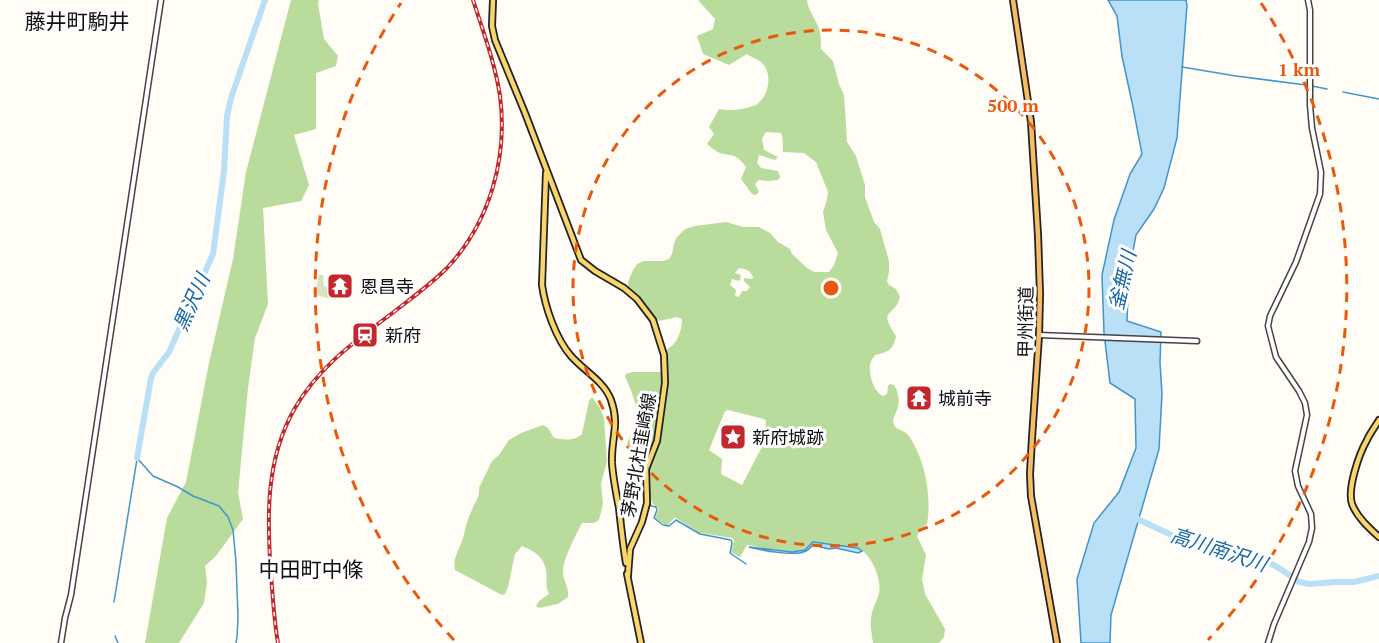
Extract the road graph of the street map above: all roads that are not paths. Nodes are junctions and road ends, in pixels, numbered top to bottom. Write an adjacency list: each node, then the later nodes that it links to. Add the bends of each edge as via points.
1 (161, 0): 11 (street)
2 (493, 0): 5 (main road, 茅野北杜韮崎線, via 495,40)
3 (1013, 0): 6 (highway, 甲州街道, via 1031,122)
4 (1308, 0): 14 (street, via 1310,105 1321,172 1320,194 1268,326 1276,357 1305,403 1307,415 1295,471 1311,514 1312,528)
5 (545, 165): 10 (main road, 茅野北杜韮崎線, via 543,298 565,348 604,387 614,408 612,464); 10 (main road, 茅野北杜韮崎線, via 581,260 637,299 652,320 664,355 665,383 657,441 646,469 647,503 630,549)
6 (1041, 335): 7 (street); 13 (highway, 甲州街道, via 1031,496)
7 (1197, 341)
8 (1379, 420): 9 (main road, via 1366,442 1351,495 1360,518)
9 (1379, 537)
10 (628, 575): 12 (main road, 茅野北杜韮崎線)
11 (61, 643)
12 (641, 643)
13 (1057, 643)
14 (1268, 643)

